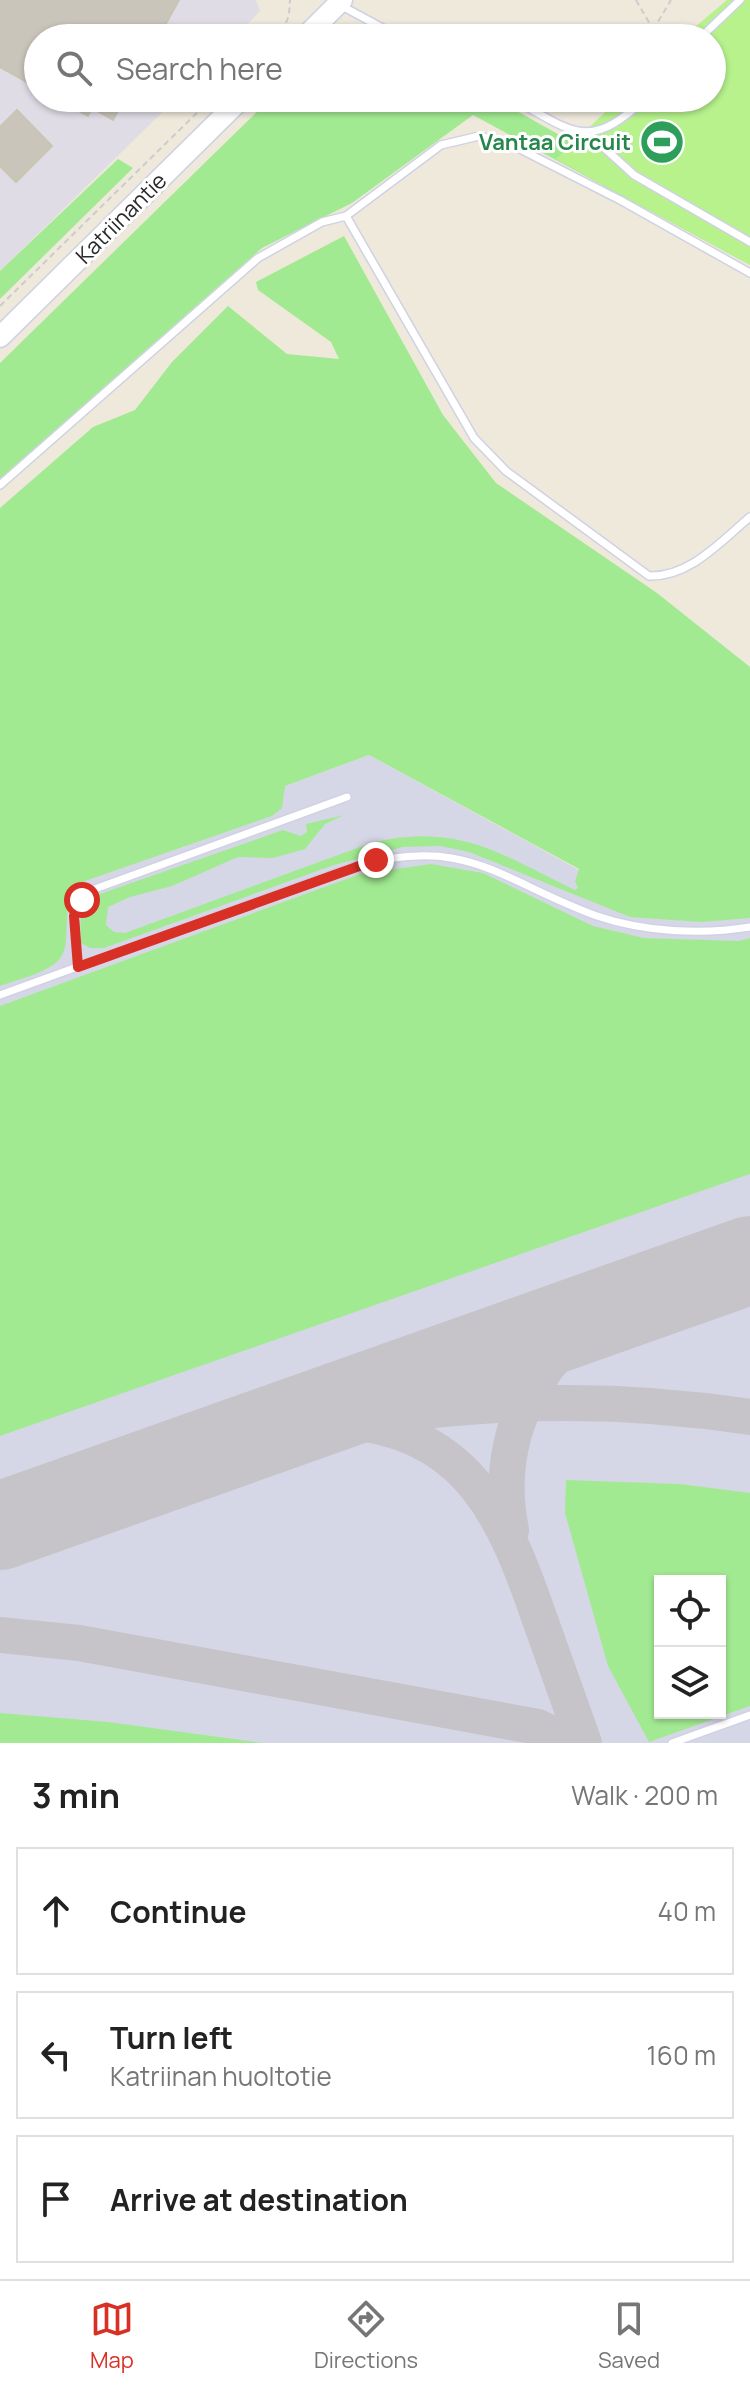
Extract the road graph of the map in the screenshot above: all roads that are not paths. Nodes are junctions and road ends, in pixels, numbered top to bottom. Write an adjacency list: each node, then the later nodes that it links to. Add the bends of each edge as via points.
1 (740, 0): 5 (lane)
2 (340, 2): 3 (main road); 4 (lane)
3 (318, 24)
4 (377, 24)
5 (715, 24)
6 (228, 112): 13 (main road, Katriinantie)
7 (536, 112): 9 (lane)
8 (630, 112): 9 (lane)
9 (589, 134): 11 (lane, via 634,175)
10 (346, 216): 12 (lane, via 441,145 479,136 510,144); 14 (lane, via 322,222 258,258); 15 (lane, via 474,438 518,480 649,576 670,577)
11 (750, 242)
12 (750, 273)
13 (0, 337)
14 (0, 485)
15 (750, 517)
16 (347, 797): 18 (lane, via 92,890 74,916)
17 (750, 927): 18 (lane, via 676,930 624,924 492,867 444,856 408,856 352,867)
18 (78, 967): 19 (lane)
19 (0, 995)
20 (750, 1715): 21 (lane)
21 (672, 1743)

